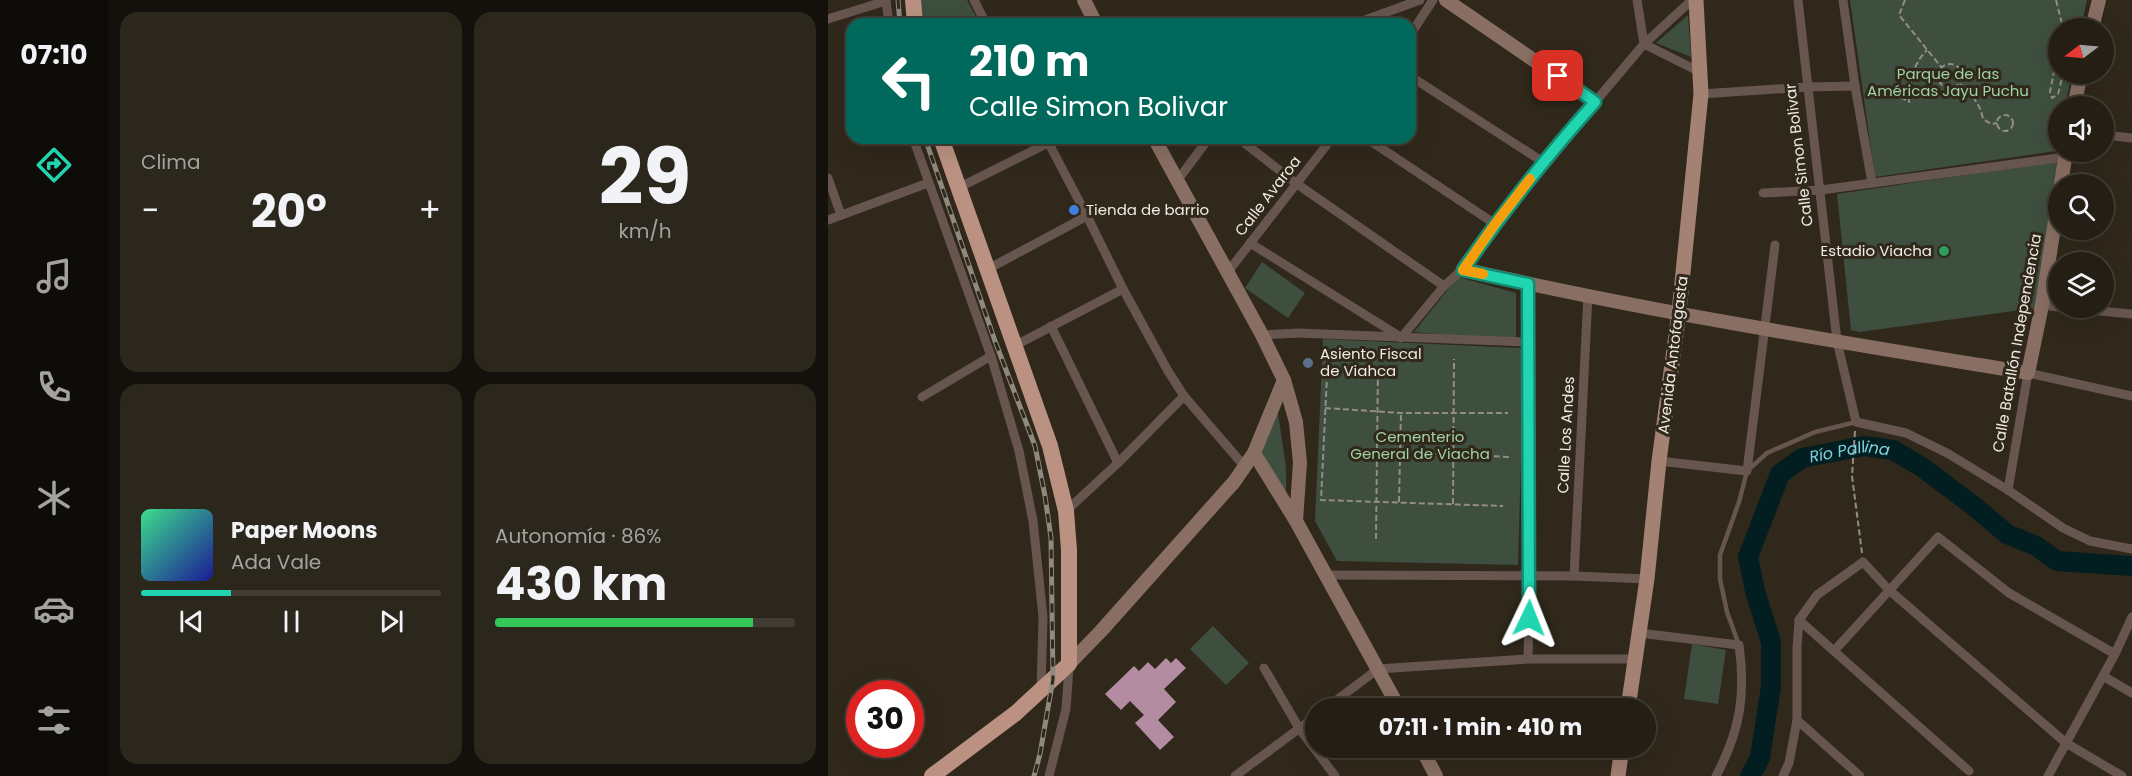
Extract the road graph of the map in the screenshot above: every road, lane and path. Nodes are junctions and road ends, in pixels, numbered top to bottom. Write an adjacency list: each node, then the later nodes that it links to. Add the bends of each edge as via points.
1 (886, 0): 15 (street); 16 (street)
2 (913, 0): 17 (highway)
3 (974, 0): 18 (street)
4 (1084, 0): 19 (main road)
5 (1420, 0): 20 (street)
6 (1433, 0): 24 (street)
7 (1446, 0): 36 (main road)
8 (1637, 0): 25 (street)
9 (1694, 0): 25 (street); 28 (main road, Avenida Antofagasta)
10 (1798, 0): 33 (street, Calle Simon Bolivar)
11 (1842, 0): 34 (street)
12 (1905, 0): 26 (path, via 1899,15)
13 (2056, 0): 21 (path)
14 (2099, 0): 22 (main road)
15 (865, 3): 23 (street)
16 (888, 18)
17 (914, 18)
18 (983, 18)
19 (1093, 18)
20 (1370, 18)
21 (2061, 18)
22 (2094, 18)
23 (828, 19)
24 (1416, 26)
25 (1644, 44): 28 (street); 36 (street)
26 (1927, 50): 27 (path); 34 (path, via 1917,59 1911,73 1909,102 1888,90)
27 (1941, 68): 30 (path, via 1953,64 1960,68); 30 (path, via 1938,75 1942,85 1953,88)
28 (1700, 72): 35 (main road, Avenida Antofagasta)
29 (1416, 80): 50 (street)
30 (1960, 84): 37 (path, via 1980,106 1983,120)
31 (2052, 84): 32 (path, via 2052,98 2058,94)
32 (2060, 84)
33 (1807, 87): 34 (street); 35 (street); 57 (street, Calle Simon Bolivar)
34 (1855, 91): 54 (street)
35 (1701, 94): 75 (main road, Avenida Antofagasta)
36 (1595, 102): 50 (main road)
37 (1997, 123): 37 (path, via 2003,115 2013,122 2006,131)
38 (2114, 136): 39 (street)
39 (2132, 138)
40 (915, 144): 53 (street)
41 (943, 144): 56 (highway)
42 (1041, 144): 56 (street)
43 (1049, 144): 60 (street)
44 (1157, 144): 52 (main road)
45 (1205, 144): 52 (street)
46 (1246, 144): 55 (street)
47 (1327, 144): 55 (street, Calle Avaroa)
48 (1375, 144): 62 (street)
49 (2048, 157): 54 (street)
50 (1543, 162): 62 (main road)
51 (828, 178): 59 (street)
52 (1177, 181): 68 (main road)
53 (928, 183): 59 (street); 86 (street)
54 (1872, 183): 57 (street)
55 (1297, 184): 64 (street, Calle Avaroa); 70 (street)
56 (958, 188): 66 (highway)
57 (1821, 190): 58 (street); 82 (street, Calle Simon Bolivar)
58 (1763, 192)
59 (841, 215): 61 (street)
60 (1087, 216): 66 (street); 71 (street)
61 (828, 220)
62 (1495, 224): 67 (main road)
63 (2052, 240): 73 (main road, Calle Batallón Independencia)
64 (1250, 243): 68 (street, Calle Avaroa); 81 (street)
65 (1775, 245): 79 (street)
66 (988, 269): 84 (highway)
67 (1463, 270): 69 (main road); 70 (street)
68 (1227, 273): 80 (main road)
69 (1528, 284): 72 (main road); 83 (street)
70 (1444, 286): 81 (street)
71 (1123, 289): 78 (street); 91 (street)
72 (1588, 296): 75 (main road); 122 (street, Calle Los Andes)
73 (2042, 305): 74 (street); 89 (main road, Calle Batallón Independencia)
74 (2048, 305)
75 (1679, 312): 79 (main road); 106 (main road, Avenida Antofagasta)
76 (2114, 312): 77 (street)
77 (2132, 314)
78 (1051, 326): 84 (street); 107 (street)
79 (1765, 328): 82 (main road); 109 (street)
80 (1262, 335): 81 (street); 90 (main road)
81 (1401, 338): 83 (street)
82 (1837, 341): 89 (main road); 99 (street, Calle Simon Bolivar)
83 (1529, 342): 121 (street)
84 (1016, 345): 115 (highway, via 1050,446)
85 (1328, 355): 94 (path)
86 (991, 356): 93 (street); 137 (street, via 1019,451 1033,521 1043,617)
87 (1454, 359): 97 (path)
88 (1378, 366): 95 (path)
89 (2028, 373): 92 (street); 110 (street, Calle Batallón Independencia)
90 (1284, 380): 103 (main road); 116 (main road, via 1296,422 1300,463)
91 (1184, 396): 107 (street); 108 (street)
92 (2132, 396)
93 (922, 397)
94 (1325, 408): 95 (path); 111 (path, via 1321,500)
95 (1377, 411): 96 (path); 101 (path)
96 (1401, 412): 97 (path); 102 (path)
97 (1454, 413): 98 (path); 104 (path)
98 (1508, 413)
99 (1856, 422): 109 (lane, via 1815,432 1767,453); 110 (street, via 1906,433)
100 (1855, 434): 119 (path, via 1852,476)
101 (1377, 451): 102 (path); 111 (path)
102 (1400, 452): 104 (path); 112 (path)
103 (1254, 453): 108 (main road); 116 (main road)
104 (1453, 454): 105 (path); 113 (path)
105 (1509, 457)
106 (1659, 461): 109 (street); 123 (main road, Avenida Antofagasta)
107 (1118, 464): 115 (street)
108 (1245, 467): 133 (main road)
109 (1747, 471): 128 (lane, via 1720,555 1720,579)
110 (2008, 490): 118 (street, via 2063,528 2090,540)
111 (1377, 502): 112 (path); 117 (path)
112 (1399, 502): 113 (path)
113 (1453, 504): 114 (path)
114 (1503, 506)
115 (1066, 512): 133 (highway)
116 (1296, 521): 120 (main road)
117 (1376, 539)
118 (2132, 549)
119 (1863, 562): 124 (street); 126 (street, via 1816,595)
120 (1325, 575): 121 (street); 135 (main road)
121 (1530, 576): 122 (street); 131 (street)
122 (1574, 576): 123 (street)
123 (1647, 579): 127 (main road, Avenida Antofagasta)
124 (1889, 590): 129 (street); 130 (street, via 1938,537 2009,593); 145 (street)
125 (2132, 617): 130 (street)
126 (1799, 620): 129 (street); 142 (street)
127 (1639, 633): 128 (street); 132 (main road, Avenida Antofagasta)
128 (1739, 645): 155 (street, via 1743,672 1740,715)
129 (1834, 651): 148 (street)
130 (2115, 654): 136 (street)
131 (1528, 659): 132 (street); 135 (street)
132 (1635, 659): 141 (main road, Avenida Antofagasta)
133 (1069, 664): 137 (highway); 150 (street, via 1066,709)
134 (1264, 668): 144 (street)
135 (1378, 669): 139 (street); 140 (main road)
136 (2103, 676): 138 (street); 145 (street)
137 (1041, 690): 149 (highway)
138 (2132, 693)
139 (1339, 698)
140 (1394, 698)
141 (1629, 698)
142 (1797, 720): 156 (street, via 1790,763); 157 (street)
143 (1305, 724): 144 (street)
144 (1299, 728): 151 (street); 152 (street)
145 (2066, 743): 158 (street); 159 (street)
146 (1426, 758): 153 (main road)
147 (1620, 758): 154 (main road)
148 (1970, 771)
149 (932, 776)
150 (1049, 776)
151 (1235, 776)
152 (1335, 776)
153 (1436, 776)
154 (1618, 776)
155 (1716, 776)
156 (1783, 776)
157 (1860, 776)
158 (2048, 776)
159 (2122, 776)

